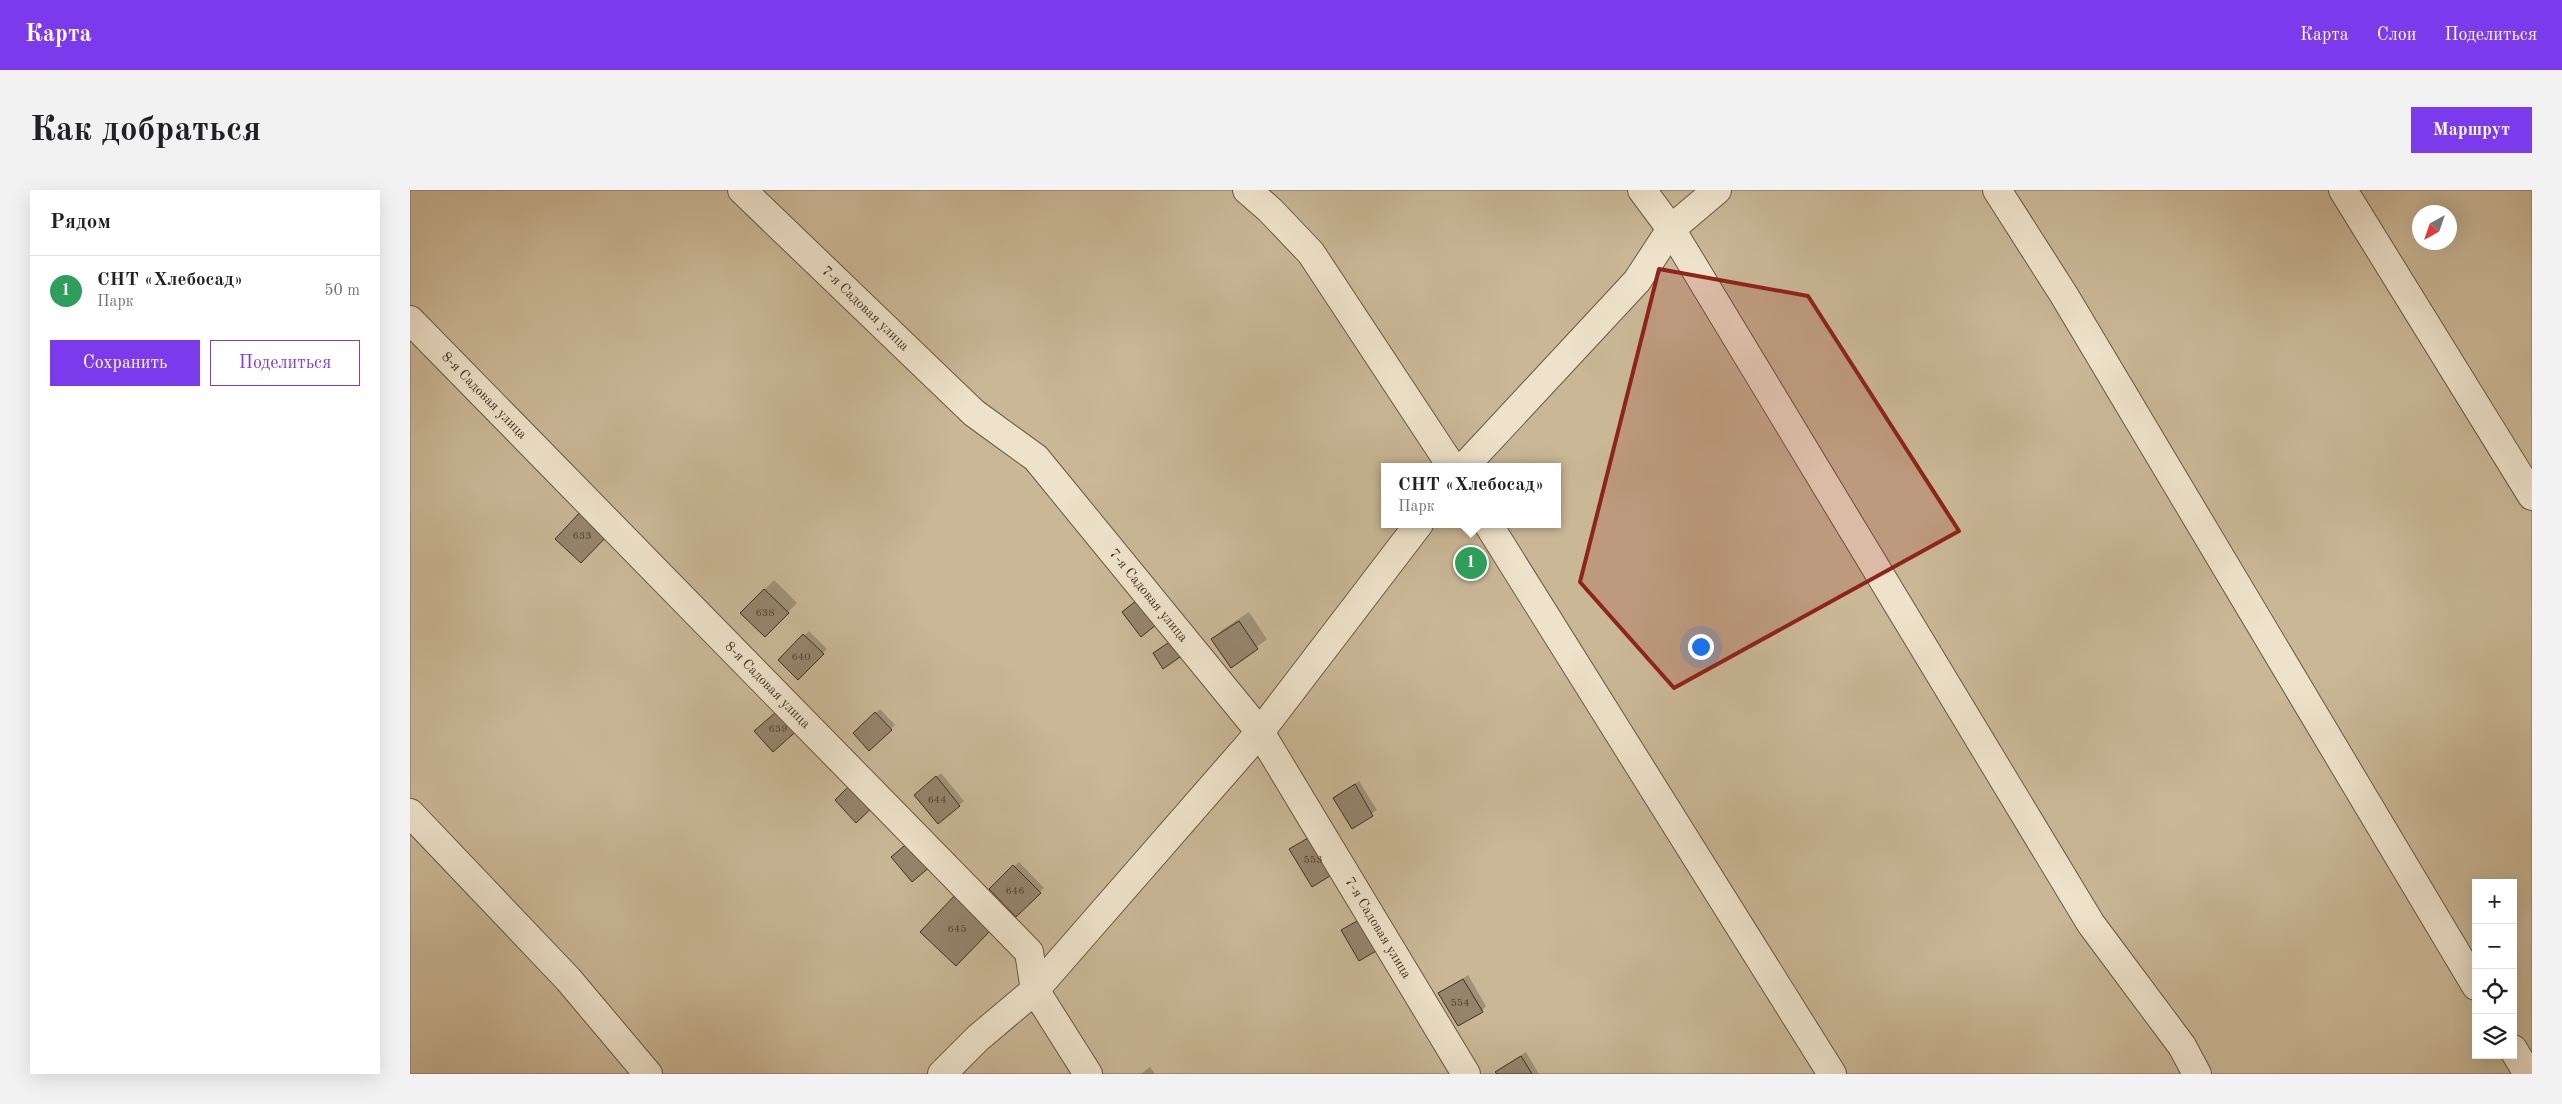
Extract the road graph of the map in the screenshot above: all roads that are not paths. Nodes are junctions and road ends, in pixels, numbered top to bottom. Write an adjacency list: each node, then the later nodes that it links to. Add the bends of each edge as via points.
1 (742, 190): 14 (lane, 7-я Садовая улица, via 974,413 1036,458)
2 (1247, 190): 9 (lane, via 1311,253)
3 (1642, 190): 7 (lane)
4 (1717, 190): 7 (lane)
5 (1997, 190): 16 (lane, via 2064,295)
6 (2343, 190): 11 (lane)
7 (1671, 230): 10 (lane, via 1637,281); 24 (lane, via 2091,924 2182,1046)
8 (410, 320): 17 (lane, 8-я Садовая улица, via 1029,952)
9 (1449, 463)
10 (1468, 463)
11 (2532, 496)
12 (1416, 528): 14 (lane)
13 (1491, 528): 23 (lane)
14 (1260, 732): 17 (lane); 22 (lane, 7-я Садовая улица)
15 (410, 813): 19 (lane, via 568,979)
16 (2472, 979)
17 (1035, 990): 20 (lane, via 978,1038); 21 (lane, 8-я Садовая улица)
18 (2517, 1056): 25 (lane)
19 (648, 1074)
20 (942, 1074)
21 (1088, 1074)
22 (1466, 1074)
23 (1832, 1074)
24 (2197, 1074)
25 (2528, 1074)

